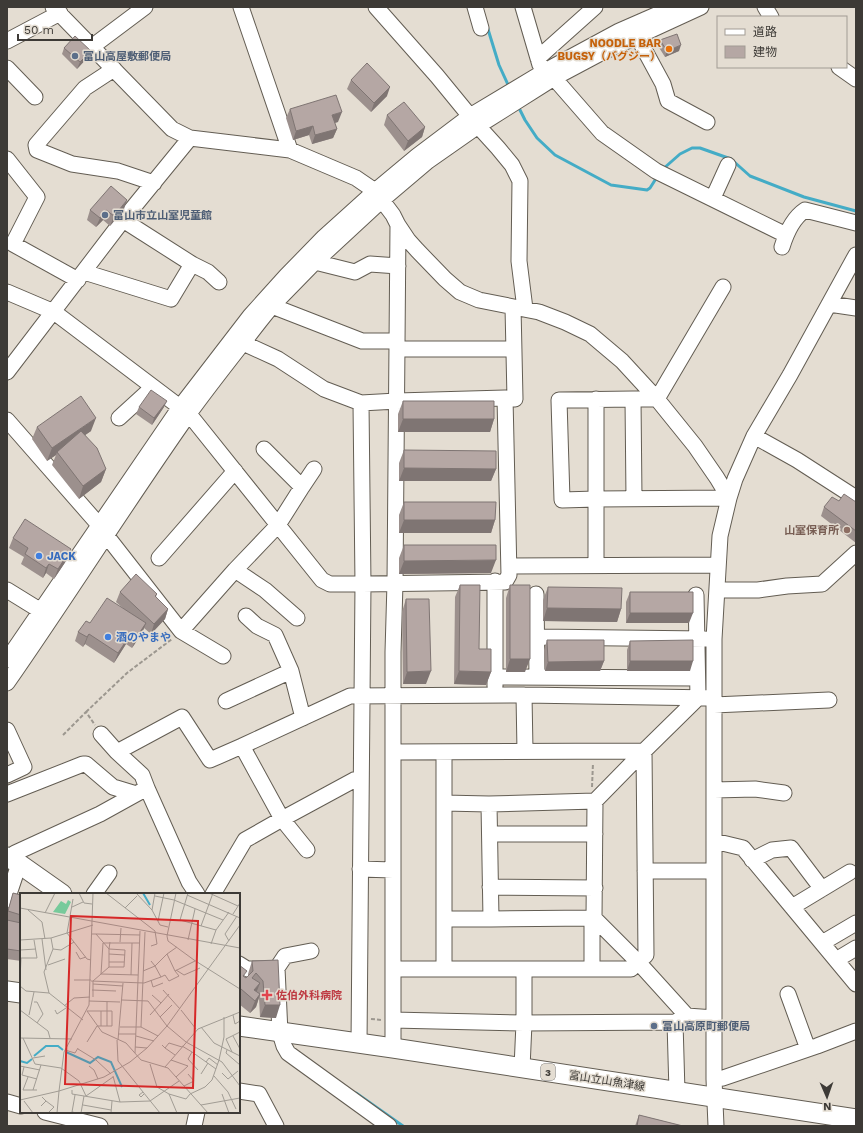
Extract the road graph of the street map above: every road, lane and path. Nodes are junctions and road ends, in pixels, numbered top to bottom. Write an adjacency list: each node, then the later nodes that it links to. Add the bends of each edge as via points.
1 (145, 7): 15 (street)
2 (241, 7): 25 (street)
3 (475, 7): 12 (street)
4 (523, 7): 19 (street)
5 (596, 7): 19 (street)
6 (674, 7): 19 (street, via 619,31)
7 (701, 7): 13 (street)
8 (765, 7): 11 (street)
9 (383, 8): 22 (street)
10 (57, 10): 14 (street); 15 (street)
11 (770, 16)
12 (481, 28)
13 (638, 36): 19 (street, via 601,53); 23 (street, via 663,84 668,101)
14 (7, 41)
15 (93, 46): 18 (street)
16 (7, 68): 21 (street)
17 (840, 68): 20 (street)
18 (114, 69): 24 (street, via 172,129); 28 (street, via 85,88 36,145 37,150 72,164 118,171)
19 (546, 69): 22 (street); 30 (street, via 602,134 656,171)
20 (856, 80)
21 (35, 97)
22 (474, 121): 29 (street, via 428,161); 45 (street, via 512,165 520,181)
23 (707, 122)
24 (190, 138): 25 (street); 28 (street)
25 (290, 150): 29 (street, via 356,178)
26 (7, 159): 34 (street, via 37,197)
27 (728, 165): 30 (street)
28 (154, 183): 31 (street)
29 (379, 195): 33 (street); 36 (street); 59 (street, via 324,237 286,276 250,316)
30 (713, 198): 32 (street, via 784,241 799,214 805,210)
31 (123, 220): 37 (street); 39 (street)
32 (856, 223)
33 (398, 226): 38 (street); 45 (street, via 417,250 460,292 479,300)
34 (10, 243): 39 (street)
35 (856, 255): 43 (street)
36 (315, 262): 38 (street, via 355,272 370,264); 44 (street)
37 (192, 264): 39 (street, via 171,299); 40 (street, via 208,272)
38 (398, 266): 49 (street)
39 (81, 276): 47 (street)
40 (219, 282)
41 (723, 287): 55 (street)
42 (7, 292): 47 (street)
43 (829, 304): 46 (street); 62 (street)
44 (272, 306): 48 (street); 49 (street, via 362,341)
45 (519, 308): 50 (street); 55 (street, via 539,312 590,334 622,361)
46 (856, 308)
47 (54, 312): 51 (street); 52 (street)
48 (243, 343): 58 (street, via 278,359 324,389); 59 (street)
49 (397, 345): 50 (street); 57 (street)
50 (514, 349): 53 (street, via 515,399)
51 (7, 372)
52 (153, 387): 59 (street); 60 (street)
53 (505, 398): 57 (street); 76 (street)
54 (633, 399): 55 (street); 56 (street); 70 (street)
55 (657, 399): 67 (street, via 695,446)
56 (596, 400): 69 (street); 69 (street, via 559,400 562,500)
57 (397, 401): 58 (street); 80 (street)
58 (361, 403): 81 (street)
59 (184, 410): 65 (street); 72 (street)
60 (120, 418)
61 (7, 420): 72 (street)
62 (754, 436): 67 (street); 68 (street)
63 (264, 449): 66 (street)
64 (314, 469): 66 (street)
65 (235, 471): 71 (street); 74 (street)
66 (302, 487): 71 (street)
67 (729, 498): 70 (street); 75 (street, via 720,536)
68 (856, 498)
69 (596, 499): 70 (street); 77 (street)
70 (634, 499)
71 (278, 525): 78 (street); 81 (street, via 322,580 330,584)
72 (103, 530): 86 (street); 89 (street); 99 (street, via 52,617)
73 (856, 553): 83 (street, via 822,584 758,590)
74 (159, 558)
75 (717, 565): 77 (street); 83 (street)
76 (509, 566): 77 (street); 79 (street, via 509,575 505,582)
77 (596, 566)
78 (235, 570): 88 (street, via 265,590); 89 (street)
79 (495, 581): 80 (street); 96 (street)
80 (395, 583): 81 (street); 102 (street)
81 (362, 584): 101 (street)
82 (7, 590): 86 (street)
83 (717, 590): 92 (street)
84 (536, 594): 90 (street)
85 (696, 595): 91 (street)
86 (41, 611): 94 (street)
87 (246, 616): 95 (street, via 257,626 275,635)
88 (297, 618)
89 (181, 632): 93 (street); 108 (path, via 128,673)
90 (537, 637): 91 (street); 97 (street)
91 (696, 639): 92 (street); 98 (street)
92 (714, 639): 107 (street)
93 (222, 656)
94 (7, 660)
95 (292, 671): 106 (street); 109 (street)
96 (495, 677): 97 (street); 103 (street)
97 (537, 677): 98 (street)
98 (697, 678): 104 (street)
99 (7, 683)
100 (524, 695): 103 (street); 104 (street); 119 (street)
101 (361, 696): 102 (street); 109 (street, via 350,696); 121 (street)
102 (393, 696): 103 (street); 117 (street)
103 (496, 696)
104 (698, 698): 107 (street); 115 (street)
105 (829, 700): 107 (street)
106 (226, 701)
107 (714, 702): 122 (street)
108 (86, 712): 111 (path); 112 (path)
109 (303, 718): 113 (street)
110 (7, 730): 120 (street, via 24,767)
111 (101, 734): 116 (street)
112 (63, 735)
113 (242, 746): 116 (street, via 210,760 182,717); 129 (street)
114 (593, 751): 115 (street); 119 (street); 126 (path, via 592,794)
115 (644, 751): 126 (street); 138 (street)
116 (117, 752): 123 (street, via 142,775)
117 (393, 752): 118 (street); 137 (street)
118 (444, 752): 119 (street); 127 (street)
119 (525, 752)
120 (7, 775)
121 (361, 779): 129 (street, via 354,780); 136 (street)
122 (714, 790): 124 (street, via 754,789); 132 (street)
123 (142, 791): 125 (street, via 114,787 83,764); 134 (street, via 100,814 15,853); 147 (street)
124 (784, 793)
125 (7, 794)
126 (595, 801): 128 (street); 131 (street)
127 (444, 802): 128 (street); 151 (street)
128 (489, 804): 130 (street)
129 (282, 819): 133 (street); 148 (street, via 245,840)
130 (490, 834): 131 (street); 142 (street)
131 (595, 834): 143 (street)
132 (714, 841): 135 (street, via 743,848); 139 (street)
133 (307, 850)
134 (12, 860): 145 (main road); 149 (street)
135 (752, 860): 144 (street, via 772,850 791,848); 150 (street)
136 (360, 869): 137 (street); 171 (street)
137 (393, 870): 162 (street)
138 (645, 870): 139 (street); 159 (street, via 646,955)
139 (714, 871): 170 (street)
140 (850, 872): 144 (street)
141 (109, 873): 146 (street)
142 (490, 887): 143 (street); 153 (street)
143 (595, 888): 152 (street)
144 (822, 889): 150 (street)
145 (61, 893)
146 (95, 893)
147 (196, 893)
148 (214, 893)
149 (7, 900)
150 (792, 907): 155 (street)
151 (444, 918): 153 (street); 163 (street)
152 (594, 918): 153 (street); 159 (street); 165 (street)
153 (490, 919)
154 (856, 923): 155 (street)
155 (822, 943): 158 (street)
156 (856, 948): 158 (street)
157 (311, 951): 161 (street, via 285,956)
158 (836, 960): 166 (street)
159 (638, 962): 165 (street, via 631,969); 172 (street)
160 (240, 965): 161 (street, via 247,969)
161 (277, 968): 177 (street)
162 (394, 969): 163 (street); 173 (street)
163 (444, 969): 164 (street)
164 (524, 969): 165 (street); 174 (street)
165 (592, 969)
166 (856, 984)
167 (7, 991): 168 (main road)
168 (20, 993)
169 (788, 994): 180 (street)
170 (714, 1018): 172 (street); 182 (street)
171 (359, 1019): 173 (path); 178 (street)
172 (681, 1019): 174 (street); 184 (street)
173 (392, 1020): 174 (street); 179 (street)
174 (524, 1023): 181 (street)
175 (240, 1026): 177 (main road, 富山立山魚津線 / 3)
176 (856, 1031): 180 (street)
177 (280, 1033): 178 (main road, 富山立山魚津線 / 3); 195 (street, via 288,1054)
178 (359, 1044): 179 (main road, 富山立山魚津線 / 3)
179 (393, 1048): 181 (main road, 富山立山魚津線 / 3)
180 (808, 1049): 182 (street, via 723,1078)
181 (522, 1068): 184 (main road, 富山立山魚津線 / 3)
182 (714, 1088): 184 (main road, 富山立山魚津線 / 3); 190 (main road, 富山立山魚津線 / 3); 196 (street)
183 (240, 1091): 191 (street, via 259,1094)
184 (677, 1092)
185 (7, 1102): 186 (street)
186 (20, 1106)
187 (46, 1113): 192 (street)
188 (50, 1113): 193 (street)
189 (197, 1113): 194 (street)
190 (856, 1120)
191 (272, 1123)
192 (44, 1126)
193 (100, 1126)
194 (194, 1126)
195 (389, 1126)
196 (716, 1126)

